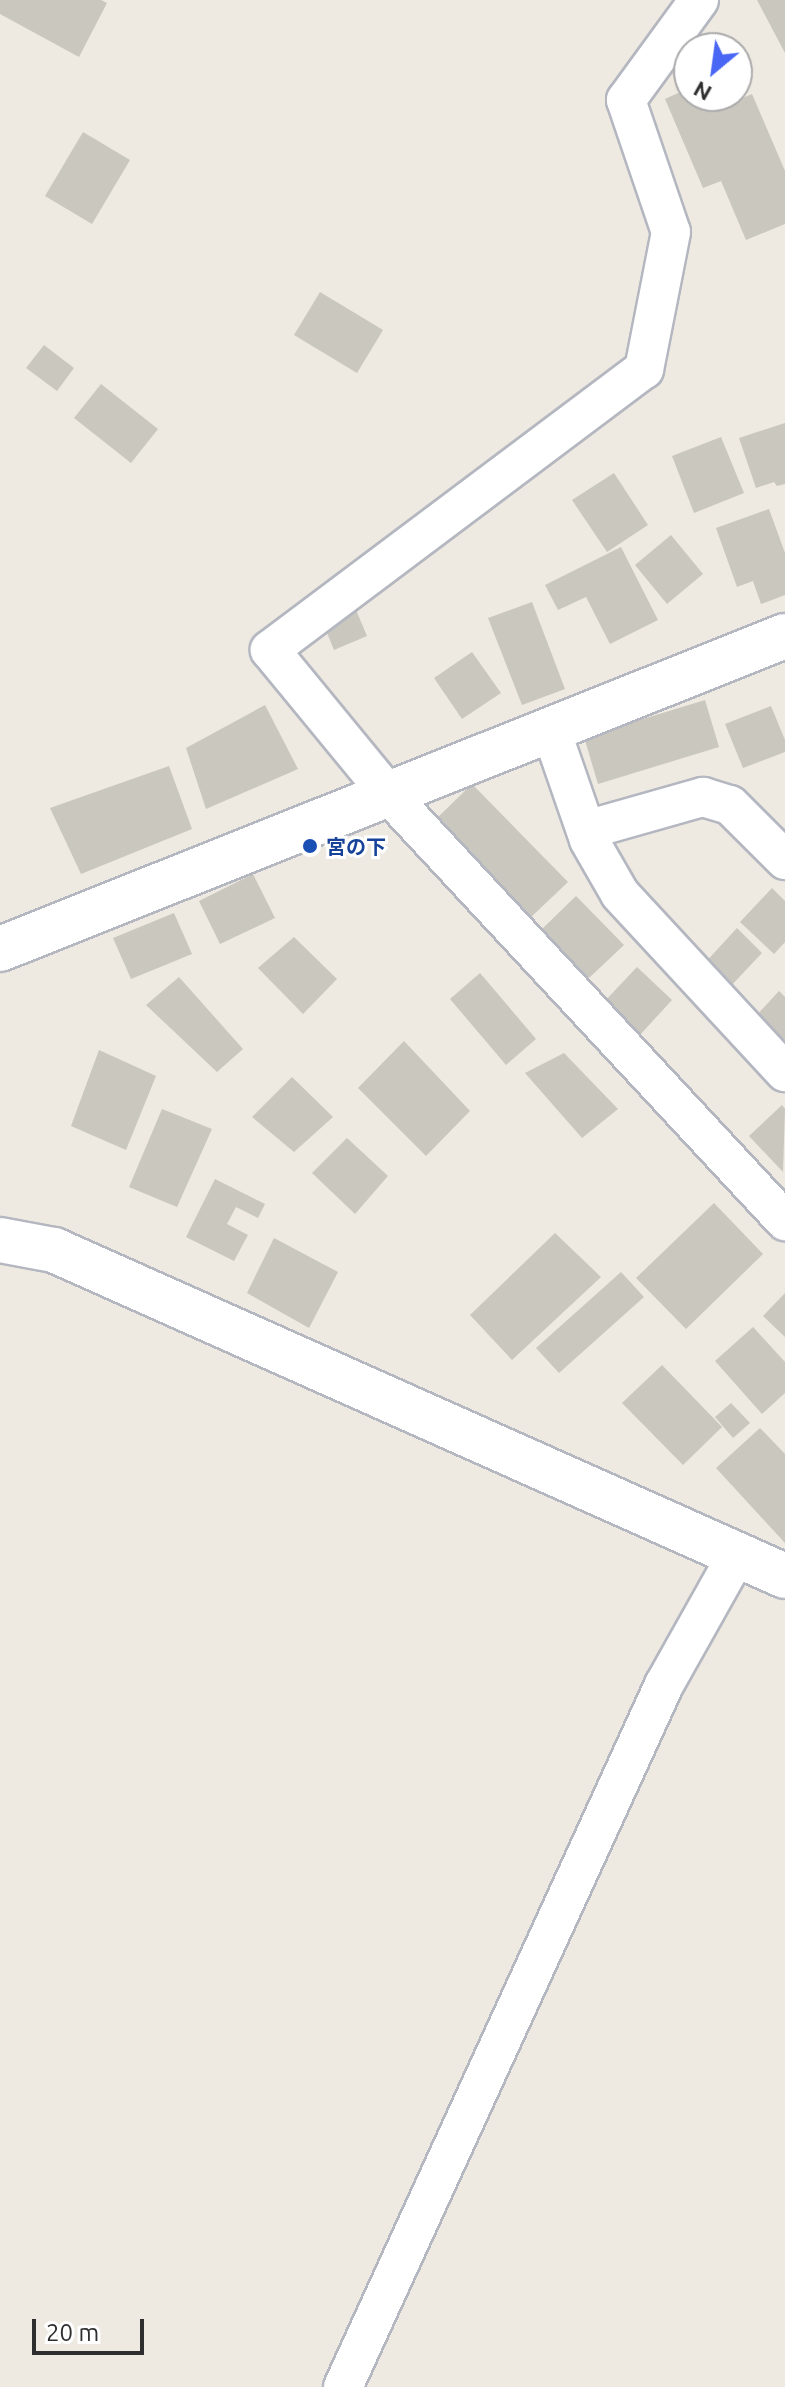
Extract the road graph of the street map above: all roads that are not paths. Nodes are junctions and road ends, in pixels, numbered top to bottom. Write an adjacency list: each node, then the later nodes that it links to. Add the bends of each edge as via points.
1 (699, 0): 4 (street, via 626,100 671,232 644,369 270,650)
2 (785, 636): 3 (street)
3 (551, 730): 4 (street); 5 (street)
4 (389, 795): 7 (street); 9 (street)
5 (586, 830): 6 (street, via 703,797 730,805); 8 (street, via 620,894)
6 (785, 860)
7 (0, 949)
8 (785, 1072)
9 (785, 1221)
10 (0, 1240): 11 (street, via 54,1250)
11 (737, 1555): 12 (street); 13 (street, via 664,1685)
12 (785, 1576)
13 (343, 2387)

